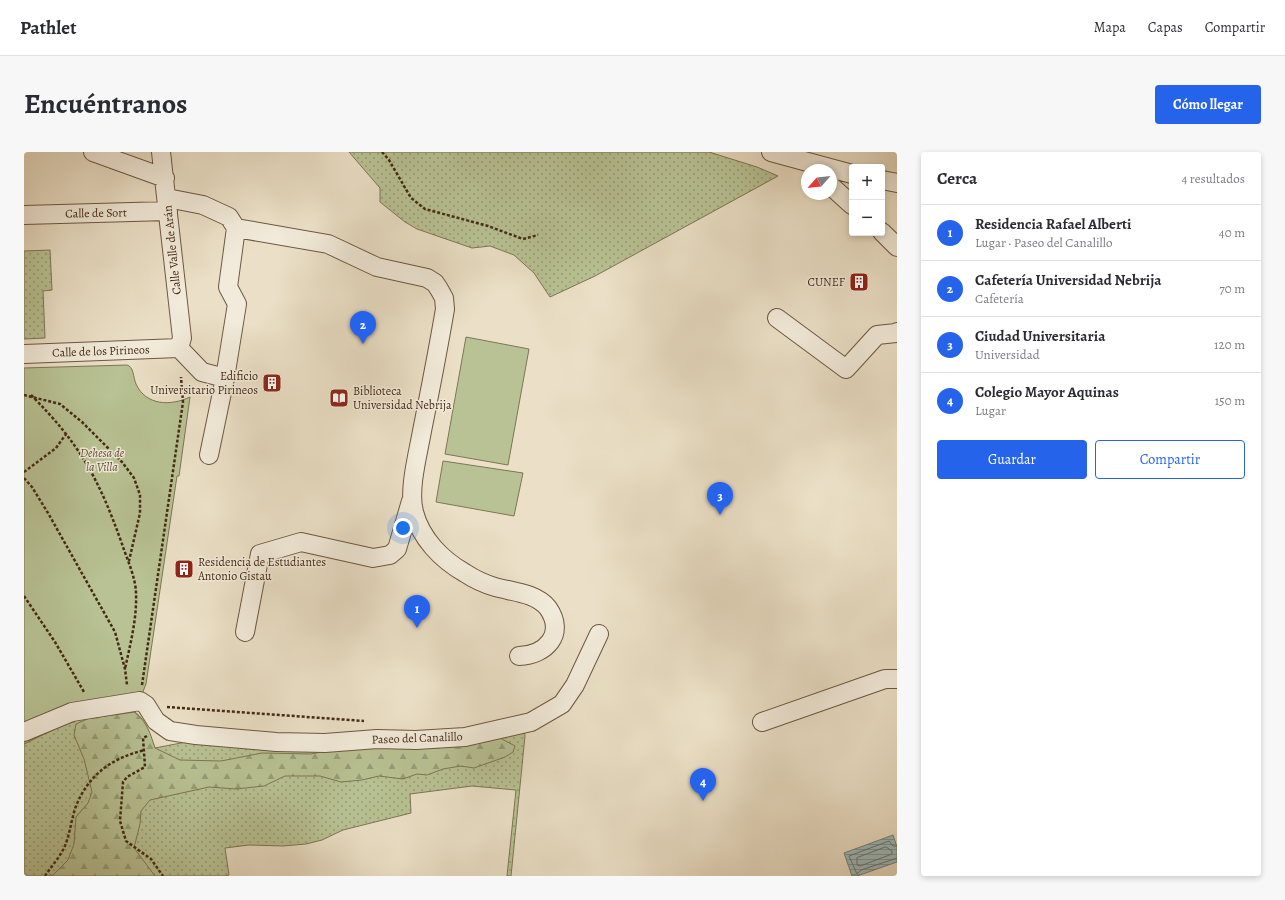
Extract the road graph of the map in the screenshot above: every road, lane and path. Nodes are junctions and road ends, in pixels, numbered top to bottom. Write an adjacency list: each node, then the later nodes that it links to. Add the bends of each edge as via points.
1 (93, 152): 7 (street)
2 (161, 152): 7 (street, Calle Valle de Arán)
3 (382, 152): 15 (path, via 411,198 425,209 488,226 523,239)
4 (779, 154): 5 (street); 6 (street)
5 (801, 166)
6 (849, 173)
7 (165, 178): 12 (street, Calle Valle de Arán)
8 (885, 180): 9 (street)
9 (897, 182)
10 (837, 191): 11 (street)
11 (849, 202)
12 (168, 205): 13 (street, Calle de Sort); 14 (street, Calle de Sort, via 203,205 229,217); 20 (street, Calle Valle de Arán, via 182,338)
13 (24, 215)
14 (236, 228): 22 (street, via 228,288 237,304); 29 (street, via 328,244 377,266 427,278 439,289 444,298 445,309)
15 (538, 235)
16 (885, 235): 17 (street)
17 (897, 247)
18 (777, 318): 19 (street, via 846,369 877,335)
19 (897, 332)
20 (179, 348): 21 (street, Calle de los Pirineos); 22 (street, via 202,372); 37 (path, via 183,402)
21 (24, 354)
22 (225, 378): 26 (street)
23 (24, 394): 24 (path)
24 (30, 395): 25 (path); 30 (path, via 60,404 82,422 122,462 134,478 140,495 140,513)
25 (66, 434): 27 (path, via 56,448); 30 (path, via 78,448 94,476 108,505)
26 (209, 455)
27 (24, 472)
28 (24, 478): 35 (path, via 48,513 115,632)
29 (412, 500): 32 (street, via 397,549 390,555 373,558 301,542 260,554); 34 (street, via 414,512 424,534 431,545 452,565 480,582 536,597 546,606 555,624 552,641 539,652)
30 (128, 562): 35 (path, via 136,593 131,642)
31 (24, 596): 38 (path, via 55,642)
32 (245, 632)
33 (599, 634): 37 (street, Paseo del Canalillo, via 575,685 562,704 531,722 465,737 325,743 276,742 170,731)
34 (519, 656)
35 (125, 669): 37 (path)
36 (897, 679): 40 (street, via 885,679)
37 (138, 703): 38 (street); 39 (path, Paseo del Canalillo)
38 (93, 709): 41 (street, via 72,712)
39 (371, 721)
40 (762, 722)
41 (24, 732)
42 (44, 876): 43 (path, via 64,849 76,807 87,786 103,769 125,755 145,750 145,767 123,782 120,821 126,841 150,859)
43 (163, 876)

